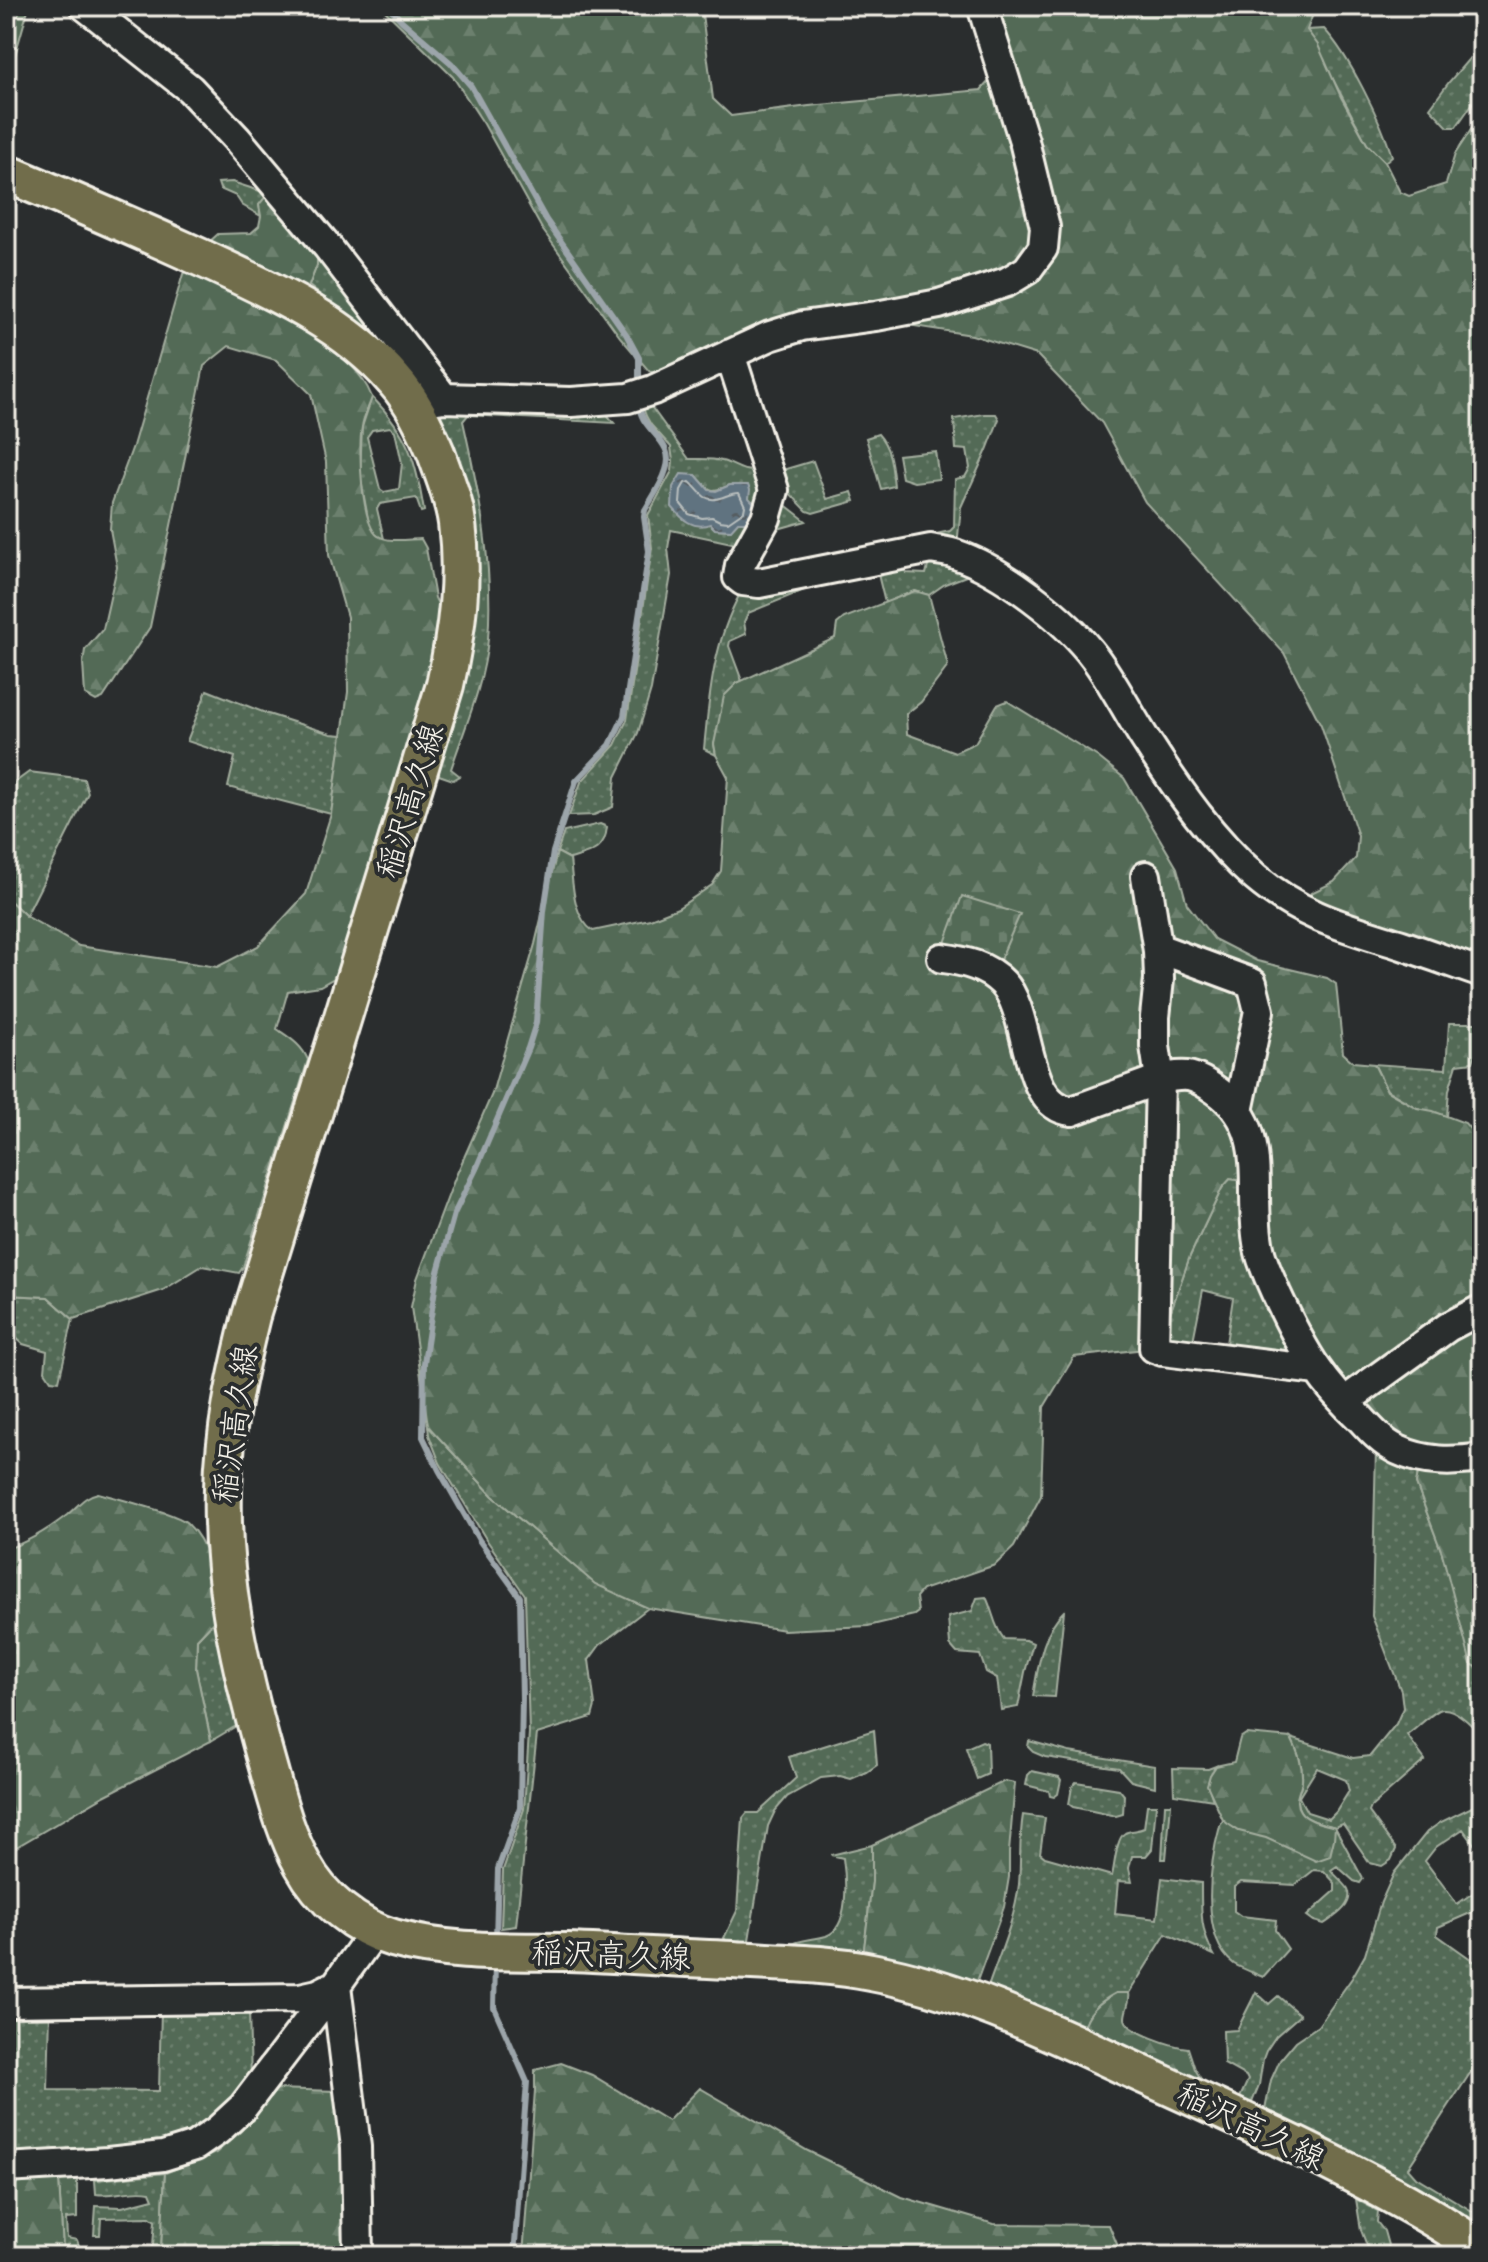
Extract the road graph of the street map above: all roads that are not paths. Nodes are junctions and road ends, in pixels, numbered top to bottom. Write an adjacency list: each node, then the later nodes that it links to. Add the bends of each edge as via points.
1 (85, 6): 5 (street, via 190,89 237,139 327,246)
2 (982, 6): 4 (street, via 1040,199 1043,248 1027,270 1007,282 939,304 802,326)
3 (6, 173): 5 (main road, 稲沢高久線, via 261,284 322,319)
4 (730, 354): 5 (street, via 628,398); 9 (street, via 774,490 738,577 759,583 931,549 974,562 1022,589 1080,640 1199,816 1230,854 1278,896 1318,918)
5 (428, 400): 16 (main road, 稲沢高久線, via 436,455 457,520 459,609 454,647 251,1316 232,1400 223,1484 229,1602 279,1804 303,1866 318,1887 335,1906)
6 (1146, 876): 7 (street)
7 (1158, 948): 10 (street, via 1155,1046); 11 (street, via 1252,983 1259,1011)
8 (942, 958): 10 (street, via 987,970 1003,982 1014,996 1038,1082 1062,1110)
9 (1482, 973)
10 (1160, 1079): 11 (street, via 1183,1074 1201,1080); 13 (street, via 1154,1348)
11 (1238, 1111): 13 (street, via 1253,1144 1259,1251)
12 (1482, 1309): 14 (street, via 1448,1327)
13 (1317, 1370): 14 (street)
14 (1344, 1402): 15 (street, via 1378,1437 1414,1457)
15 (1482, 1458)
16 (374, 1932): 17 (street); 20 (main road, 稲沢高久線, via 465,1950 818,1965 923,1985 1022,2019 1225,2112 1419,2210)
17 (336, 1985): 18 (street, via 300,1998); 19 (street, via 243,2107 195,2146 149,2158); 21 (street, via 356,2147)
18 (6, 2002)
19 (6, 2168)
20 (1482, 2249)
21 (358, 2256)

